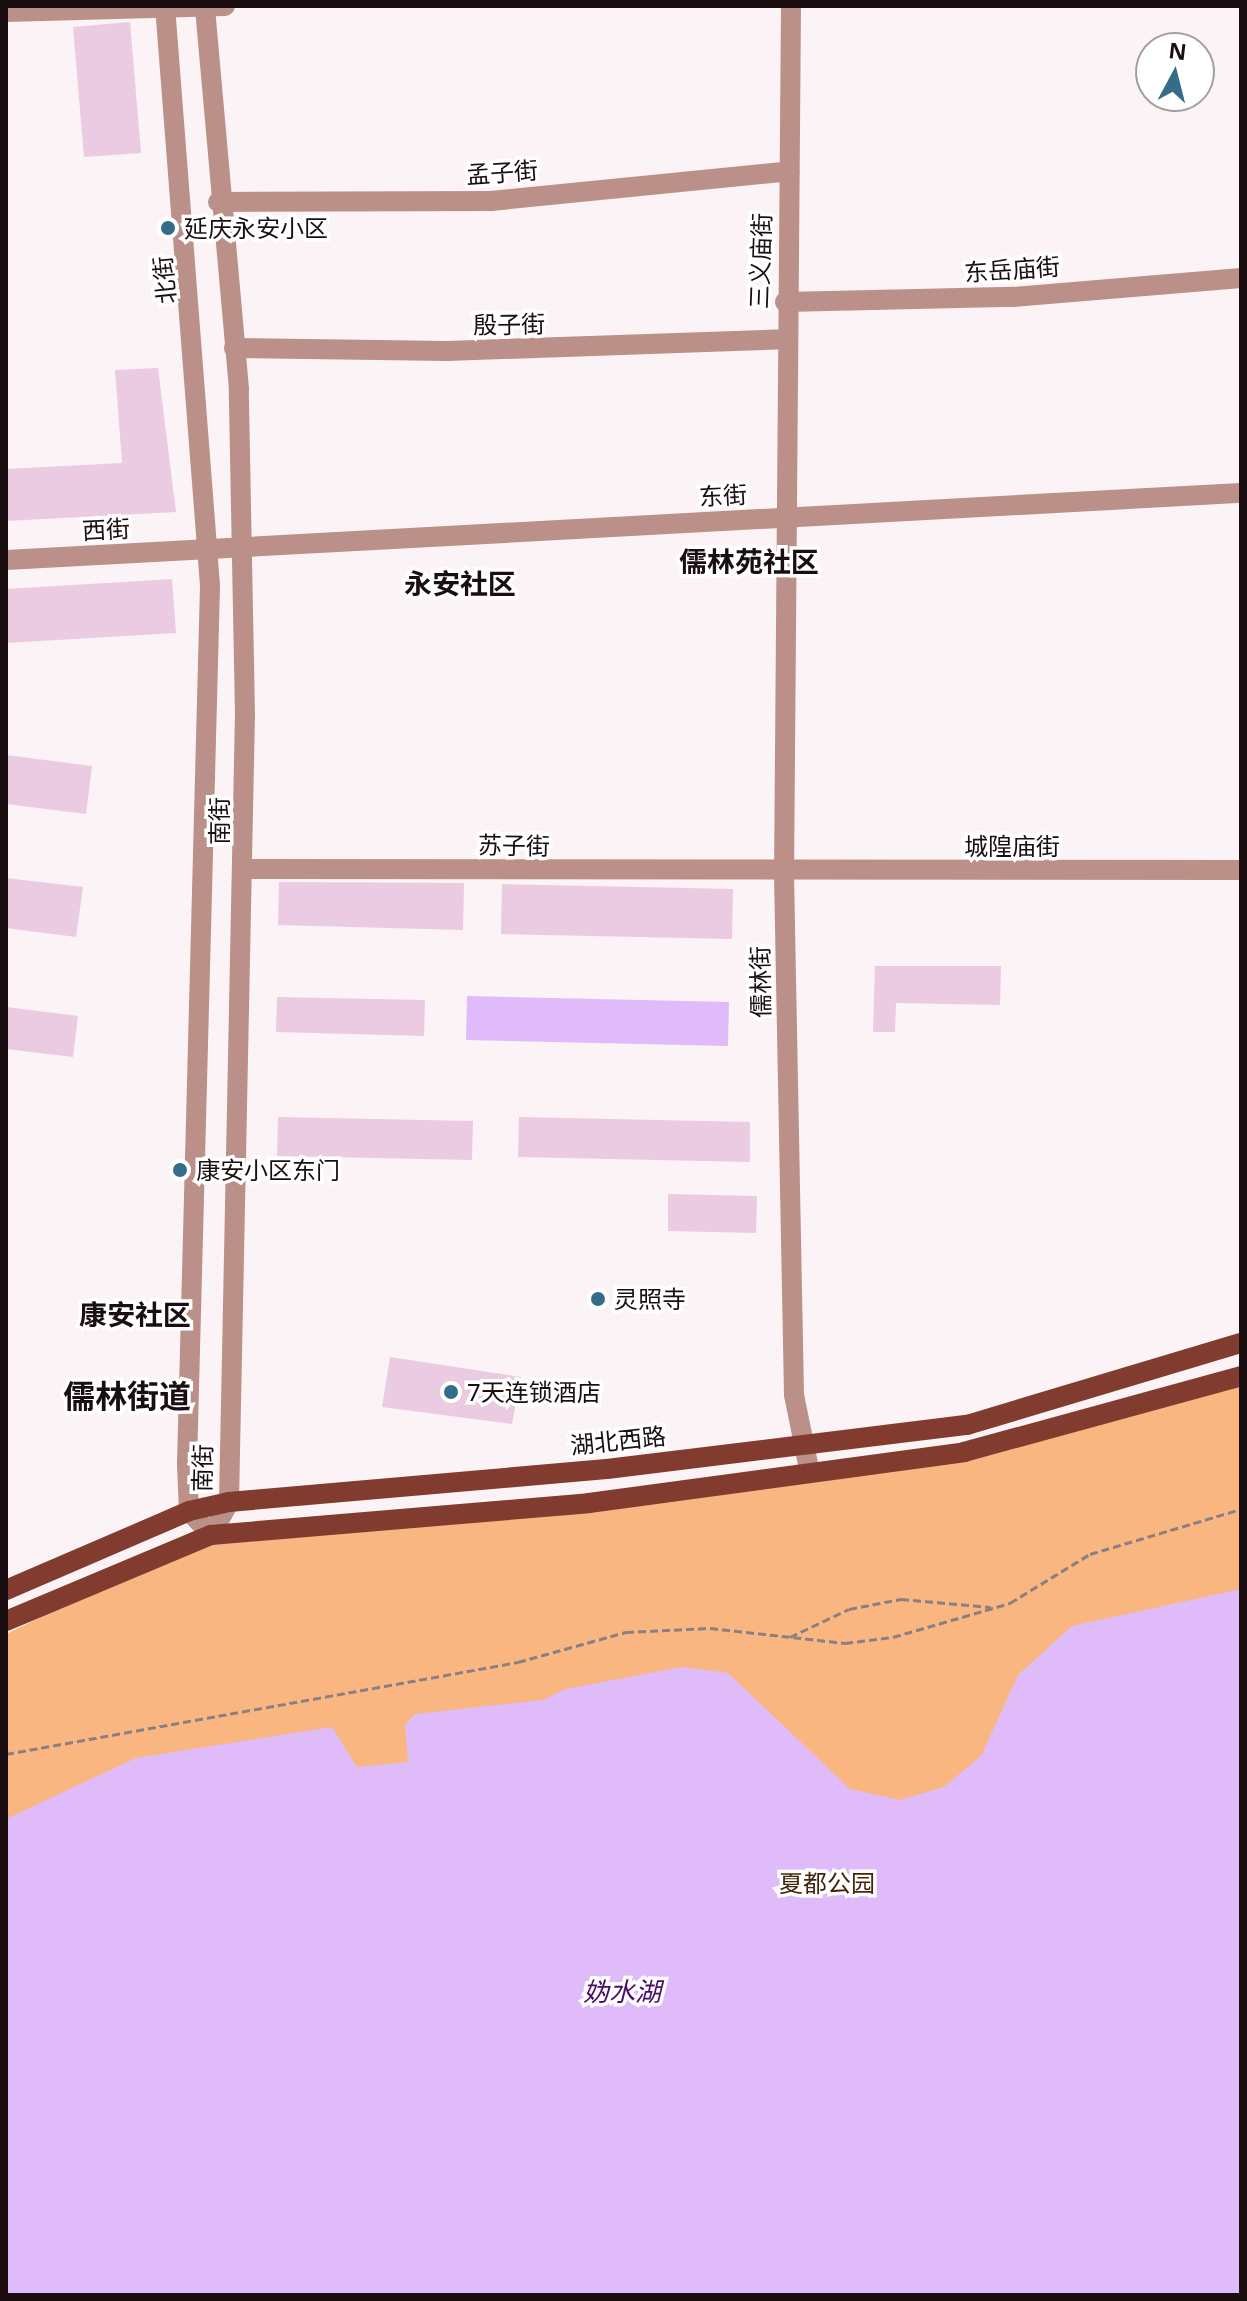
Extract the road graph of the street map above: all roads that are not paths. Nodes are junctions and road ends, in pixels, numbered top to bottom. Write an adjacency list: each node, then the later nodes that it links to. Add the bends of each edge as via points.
1 (205, 6): 2 (street); 4 (street); 7 (street)
2 (225, 6)
3 (791, 6): 6 (street, 三义庙街)
4 (166, 7): 5 (street); 15 (street, 北街)
5 (6, 12)
6 (789, 171): 7 (street, 孟子街, via 491,201); 9 (street, 三义庙街)
7 (218, 202): 11 (street)
8 (1241, 278): 9 (street, 东岳庙街, via 1014,297)
9 (785, 302): 10 (street, 三义庙街)
10 (784, 339): 11 (street, 殷子街, via 463,351); 13 (street, 三义庙街)
11 (234, 348): 14 (street)
12 (1241, 493): 13 (street, 东街)
13 (783, 518): 14 (street, 东街); 19 (street, 儒林街)
14 (244, 547): 15 (street, 东街); 17 (street, 南街)
15 (208, 550): 16 (street, 西街); 25 (street, 南街)
16 (6, 560)
17 (244, 869): 19 (street, 苏子街); 24 (street, 南街)
18 (1241, 870): 19 (street, 城隍庙街)
19 (784, 874): 22 (street, 儒林街, via 794,1395)
20 (1241, 1343): 22 (main road, 湖北西路, via 967,1425)
21 (1241, 1376): 23 (main road, via 964,1452)
22 (804, 1444): 23 (street, 儒林街); 24 (main road, 湖北西路)
23 (809, 1469): 26 (main road, via 589,1503)
24 (229, 1502): 25 (main road, 湖北西路); 26 (street, 南街)
25 (189, 1511): 26 (street, 南街); 27 (main road, 湖北西路)
26 (211, 1535): 28 (main road)
27 (6, 1590)
28 (6, 1621)

